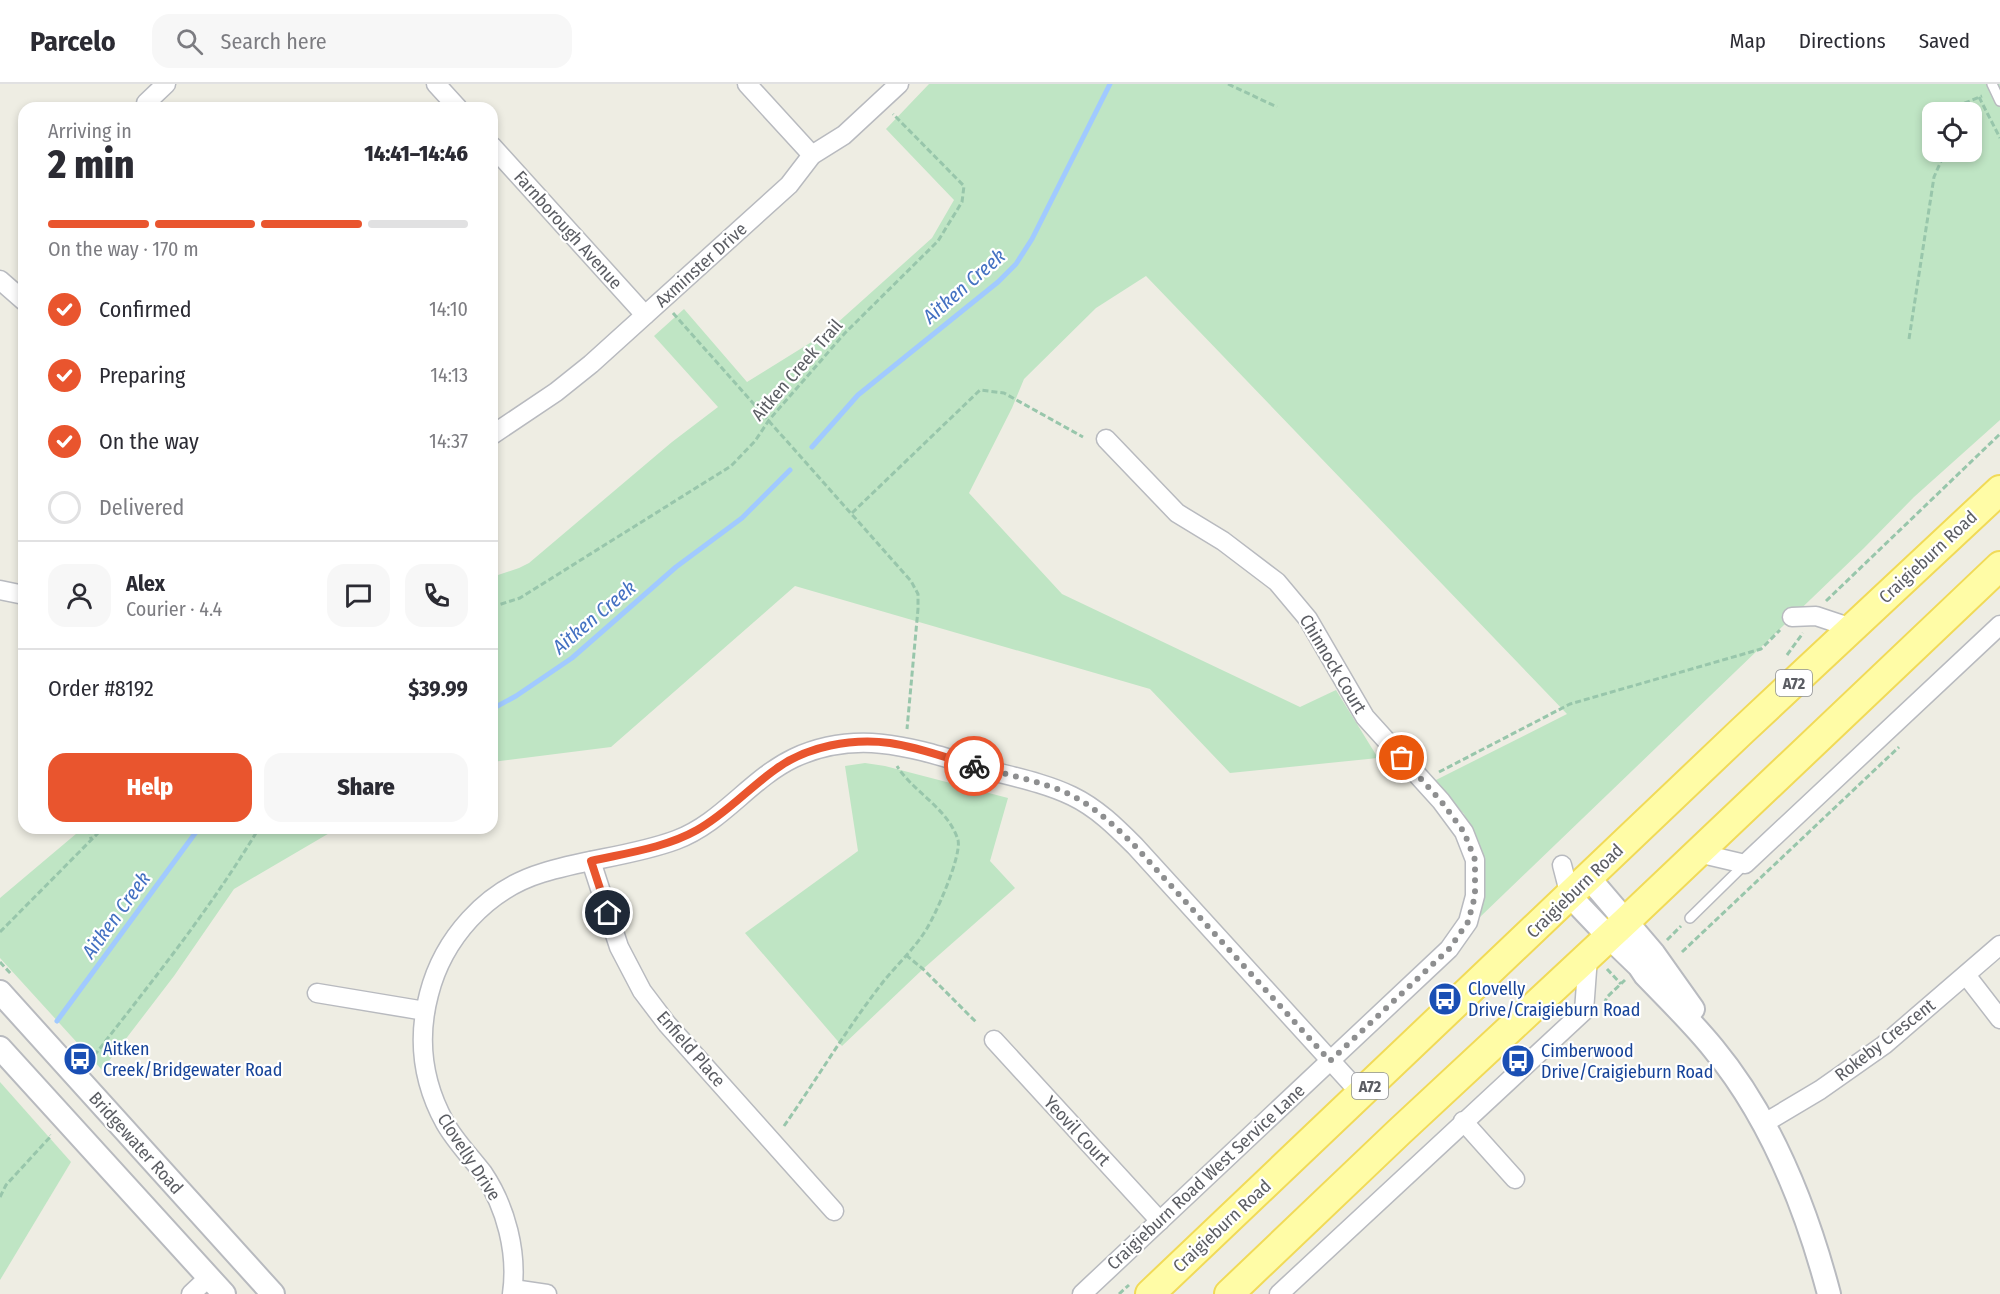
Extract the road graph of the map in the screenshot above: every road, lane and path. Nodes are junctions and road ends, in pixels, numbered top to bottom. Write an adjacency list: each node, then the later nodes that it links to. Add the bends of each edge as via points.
1 (166, 84): 9 (street)
2 (436, 84): 10 (street)
3 (747, 84): 16 (street)
4 (899, 84): 16 (street, Axminster Drive, via 843,135)
5 (1228, 84): 12 (path)
6 (1993, 87): 7 (path); 8 (lane)
7 (1979, 97): 11 (path); 14 (path)
8 (2000, 101)
9 (147, 102)
10 (452, 102)
11 (1967, 102)
12 (1277, 106)
13 (899, 107): 23 (path, Aitken Creek Trail, via 893,115 964,186 962,202 938,241 845,333)
14 (2000, 138)
15 (498, 153): 21 (street, Farnborough Avenue)
16 (812, 155): 20 (street, Axminster Drive, via 789,185)
17 (1941, 162): 22 (path, via 1934,177)
18 (0, 280): 19 (street)
19 (18, 296)
20 (661, 300): 21 (street, Axminster Drive); 23 (path)
21 (645, 315): 24 (street, Axminster Drive, via 556,392)
22 (1909, 339)
23 (770, 420): 29 (path); 33 (path, Aitken Creek Trail, via 731,466 520,598)
24 (498, 431)
25 (2000, 434): 34 (path, via 1828,599)
26 (1083, 436): 29 (path, via 1004,393 980,390)
27 (1106, 440): 69 (street, Chinnock Court, via 1177,513 1223,541 1277,582 1308,619 1365,717 1464,832 1475,860 1475,896 1468,922 1449,949)
28 (2000, 490): 37 (main road, Craigieburn Road / A72)
29 (852, 513): 38 (path, via 918,594)
30 (2000, 566): 46 (main road)
31 (0, 590): 32 (street)
32 (18, 593)
33 (498, 605)
34 (1816, 616): 35 (street); 37 (street)
35 (1792, 617): 41 (path, via 1761,649 1570,704)
36 (2000, 625): 48 (street)
37 (1852, 628): 49 (main road, Craigieburn Road / A72)
38 (907, 727)
39 (1905, 741): 54 (path)
40 (896, 764): 56 (path, via 934,803 958,840 954,868 925,932)
41 (1439, 772)
42 (91, 834): 45 (path)
43 (97, 834): 45 (path)
44 (255, 834): 68 (path, via 195,922)
45 (92, 839): 52 (path)
46 (1698, 853): 48 (street); 51 (main road)
47 (591, 861): 61 (street, Clovelly Drive, via 526,878 481,908 445,952); 69 (street, Clovelly Drive, via 657,846 696,831 779,766 812,751 850,743 901,746 1051,788 1071,795 1102,815 1135,846); 78 (street, Enfield Place, via 619,947 642,991)
48 (1744, 864): 50 (lane)
49 (1579, 887): 51 (street); 71 (main road, Craigieburn Road / A72)
50 (1690, 918): 55 (path)
51 (1618, 929): 55 (street); 57 (main road); 67 (street, via 1645,975)
52 (0, 932)
53 (2000, 945): 58 (street, Rokeby Crescent)
54 (1682, 952)
55 (1654, 954): 67 (street, via 1698,1018)
56 (906, 955): 63 (path); 74 (path, via 882,983)
57 (1588, 957): 72 (street, via 1584,1011); 88 (main road)
58 (1965, 975): 62 (street); 73 (street, Rokeby Crescent, via 1866,1059)
59 (0, 992): 64 (street, Bridgewater Road)
60 (317, 993): 61 (street)
61 (425, 1011): 81 (street, Clovelly Drive, via 423,1058 428,1084 446,1125 496,1196 509,1233)
62 (2000, 1019)
63 (976, 1023)
64 (40, 1036): 70 (street, via 20,1027 11,1032 9,1040); 84 (street, Bridgewater Road)
65 (994, 1041): 79 (street, Yeovil Court)
66 (0, 1048): 70 (street, Bridgewater Road)
67 (1713, 1048): 73 (street)
68 (90, 1060)
69 (1330, 1061): 71 (street, Clovelly Drive); 79 (street, Craigieburn Road West Service Lane)
70 (28, 1078): 80 (street, Bridgewater Road)
71 (1361, 1094): 87 (main road, Craigieburn Road / A72)
72 (1463, 1121): 76 (street); 89 (street)
73 (1763, 1124): 90 (street, via 1794,1188)
74 (784, 1126)
75 (51, 1136): 77 (path, via 6,1185)
76 (1515, 1179)
77 (0, 1197)
78 (834, 1211)
79 (1160, 1221): 86 (street, Craigieburn Road West Service Lane)
80 (209, 1277): 82 (street); 83 (street, Bridgewater Road)
81 (512, 1292): 85 (street)
82 (191, 1294)
83 (224, 1294)
84 (273, 1294)
85 (547, 1294)
86 (1082, 1294)
87 (1150, 1294)
88 (1228, 1294)
89 (1279, 1294)
90 (1829, 1294)

